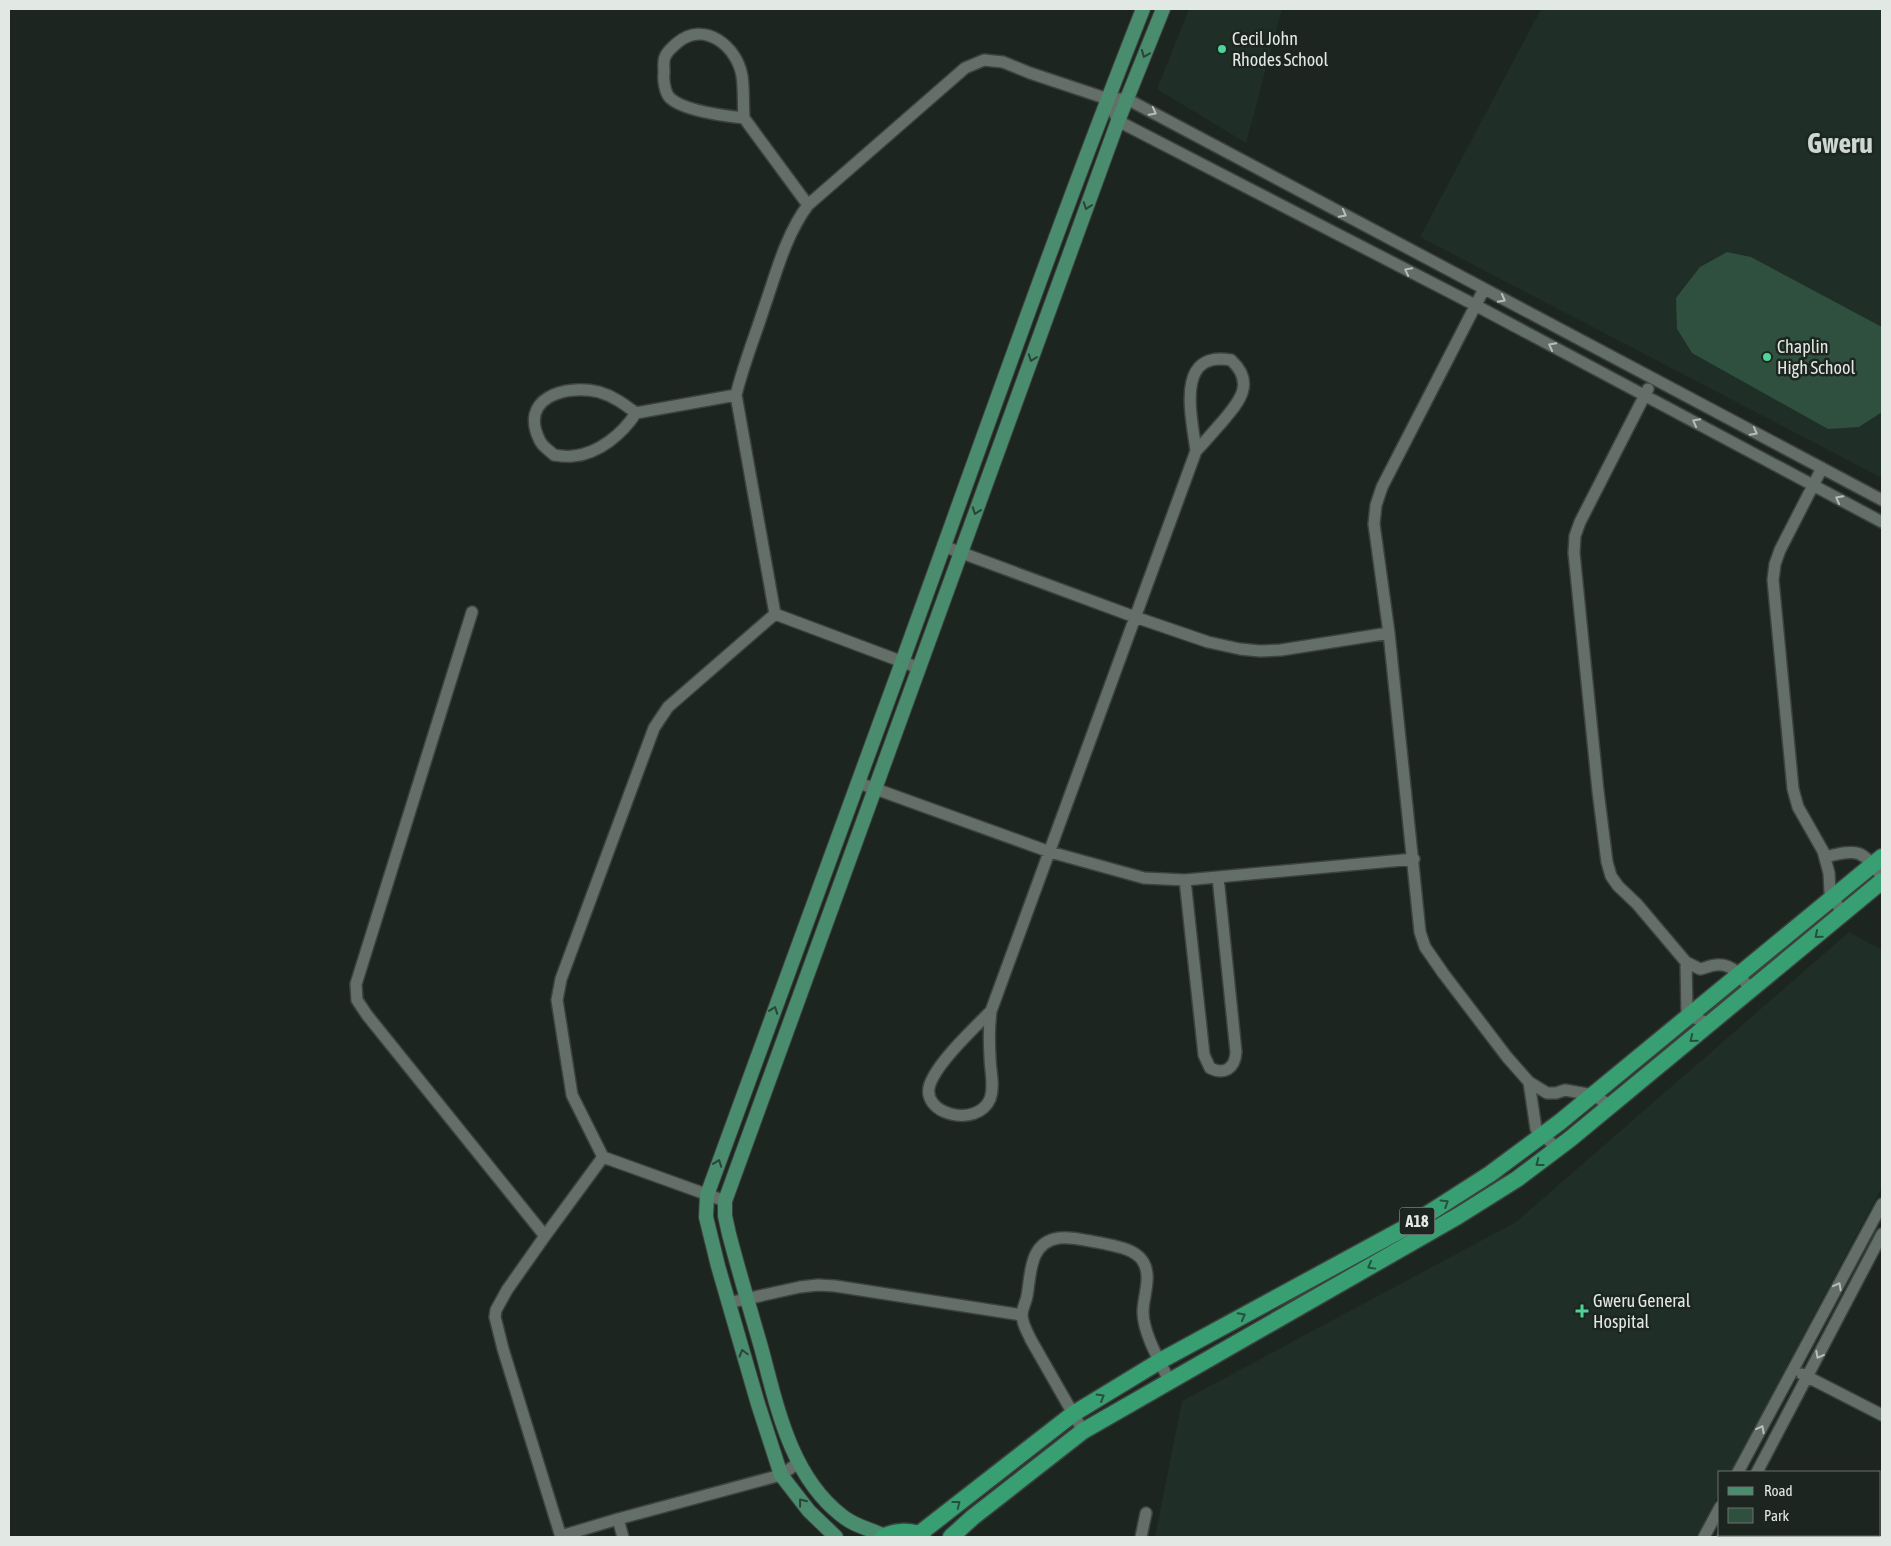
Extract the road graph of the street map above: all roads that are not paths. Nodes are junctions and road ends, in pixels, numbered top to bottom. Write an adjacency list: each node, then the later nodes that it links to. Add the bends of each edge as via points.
1 (1143, 9): 3 (main road)
2 (1163, 9): 4 (main road, one-way to 4)
3 (1108, 99): 4 (street); 6 (street); 8 (street, via 1003,62 984,60 965,68); 21 (main road)
4 (1127, 99): 6 (main road); 7 (street, one-way to 7)
5 (744, 118): 5 (street, via 696,110 669,97 663,80 665,58 671,48 692,35 706,36 727,45 742,76); 8 (street)
6 (1118, 121): 9 (street); 22 (main road, one-way to 22)
7 (1312, 197): 9 (street); 10 (street, one-way to 10)
8 (808, 205): 13 (street, via 784,248)
9 (1301, 216): 11 (street, one-way to 9)
10 (1484, 289): 11 (street); 12 (street, one-way to 12)
11 (1475, 305): 14 (street, one-way to 11); 26 (street, via 1382,487 1376,505 1374,524)
12 (1653, 379): 14 (street); 17 (street, one-way to 17)
13 (736, 395): 15 (street); 24 (street)
14 (1645, 395): 18 (street, one-way to 14); 40 (street, via 1580,522 1574,553 1607,862 1618,886)
15 (636, 413): 15 (street, via 615,437 594,450 574,456 554,455 540,442 535,424 539,405 547,398 580,390 616,398)
16 (1196, 452): 16 (street, via 1240,401 1244,377 1231,360 1212,359 1194,374 1190,408); 25 (street)
17 (1822, 468): 18 (street); 19 (street)
18 (1813, 486): 20 (street, one-way to 18); 32 (street, via 1780,550 1773,580 1793,789 1798,807)
19 (1882, 500)
20 (1882, 522)
21 (943, 546): 22 (street); 27 (main road)
22 (961, 552): 25 (street); 28 (main road)
23 (472, 612): 57 (street, via 356,984 358,1000 366,1015)
24 (776, 614): 27 (street); 51 (street, via 668,707 654,728 561,979 557,1000 572,1095)
25 (1135, 617): 26 (street, via 1208,642 1260,651); 31 (street)
26 (1389, 633): 33 (street)
27 (902, 662): 28 (street); 29 (main road)
28 (920, 668): 30 (main road)
29 (859, 783): 30 (street); 52 (main road, one-way to 29)
30 (875, 789): 31 (street); 53 (main road)
31 (1050, 852): 36 (street, via 1144,878); 43 (street)
32 (1825, 857): 34 (street, via 1854,852); 38 (street, via 1830,892)
33 (1414, 859): 35 (street); 46 (street, via 1418,914 1425,947)
34 (1879, 866): 38 (highway, A18)
35 (1218, 877): 36 (street); 36 (street, via 1236,1052 1234,1064 1223,1072 1210,1068 1204,1055)
36 (1185, 880)
37 (1882, 881): 39 (highway, A18)
38 (1834, 898): 39 (street); 41 (highway, A18)
39 (1843, 915): 42 (highway, A18, one-way to 42)
40 (1686, 962): 41 (street, via 1700,969 1718,964); 44 (street)
41 (1740, 974): 42 (street); 44 (highway, A18)
42 (1751, 991): 45 (highway, A18)
43 (991, 1011): 43 (street, via 990,1099 983,1108 968,1116 945,1112 932,1104 929,1085 942,1064)
44 (1689, 1016): 45 (street); 47 (highway, A18)
45 (1711, 1024): 48 (highway, A18, one-way to 48)
46 (1529, 1082): 47 (street, via 1547,1093 1565,1090); 49 (street, via 1534,1122)
47 (1593, 1095): 48 (street); 49 (highway, A18)
48 (1611, 1106): 50 (highway, A18)
49 (1542, 1136): 50 (street); 55 (highway, A18, one-way to 49, via 1490,1174)
50 (1558, 1149): 58 (highway, A18, one-way to 58, via 1517,1179)
51 (603, 1157): 52 (street); 57 (street)
52 (707, 1195): 53 (street); 61 (main road, via 706,1217)
53 (725, 1201): 60 (main road, via 727,1225)
54 (1882, 1204): 67 (street, one-way to 54)
55 (1395, 1233): 58 (highway); 59 (highway, A18)
56 (1882, 1234): 68 (street, one-way to 68)
57 (544, 1236): 82 (street, via 507,1290 495,1317)
58 (1404, 1247): 62 (highway, A18, one-way to 62)
59 (1296, 1287): 62 (highway); 64 (highway, A18, one-way to 59)
60 (747, 1298): 61 (street); 63 (street, via 818,1285 835,1286); 73 (main road, via 775,1398)
61 (728, 1303): 76 (main road, one-way to 61)
62 (1306, 1303): 65 (highway, A18)
63 (1022, 1315): 66 (street, via 1032,1261 1037,1250 1046,1244 1058,1238 1069,1238 1125,1249 1135,1253 1147,1271 1143,1315); 70 (street, via 1031,1340)
64 (1211, 1333): 65 (highway); 66 (highway, A18)
65 (1222, 1350): 69 (highway, A18)
66 (1160, 1361): 69 (street); 70 (highway, A18, one-way to 66)
67 (1794, 1369): 68 (street); 74 (street, one-way to 67)
68 (1807, 1376): 71 (street); 75 (street)
69 (1169, 1380): 72 (highway, A18)
70 (1073, 1414): 72 (street); 81 (highway, A18, one-way to 70)
71 (1882, 1415)
72 (1082, 1431): 85 (highway, A18)
73 (798, 1463): 76 (street); 80 (main road, via 840,1515)
74 (1739, 1471)
75 (1758, 1471)
76 (781, 1475): 79 (street); 84 (main road, one-way to 76, via 809,1511)
77 (1718, 1511): 87 (street)
78 (1146, 1513): 86 (street)
79 (618, 1519): 82 (street); 83 (street)
80 (884, 1536): 81 (highway, A18, via 902,1531)
81 (921, 1536)
82 (561, 1537)
83 (622, 1537)
84 (836, 1537)
85 (951, 1537)
86 (1141, 1537)
87 (1704, 1537)

